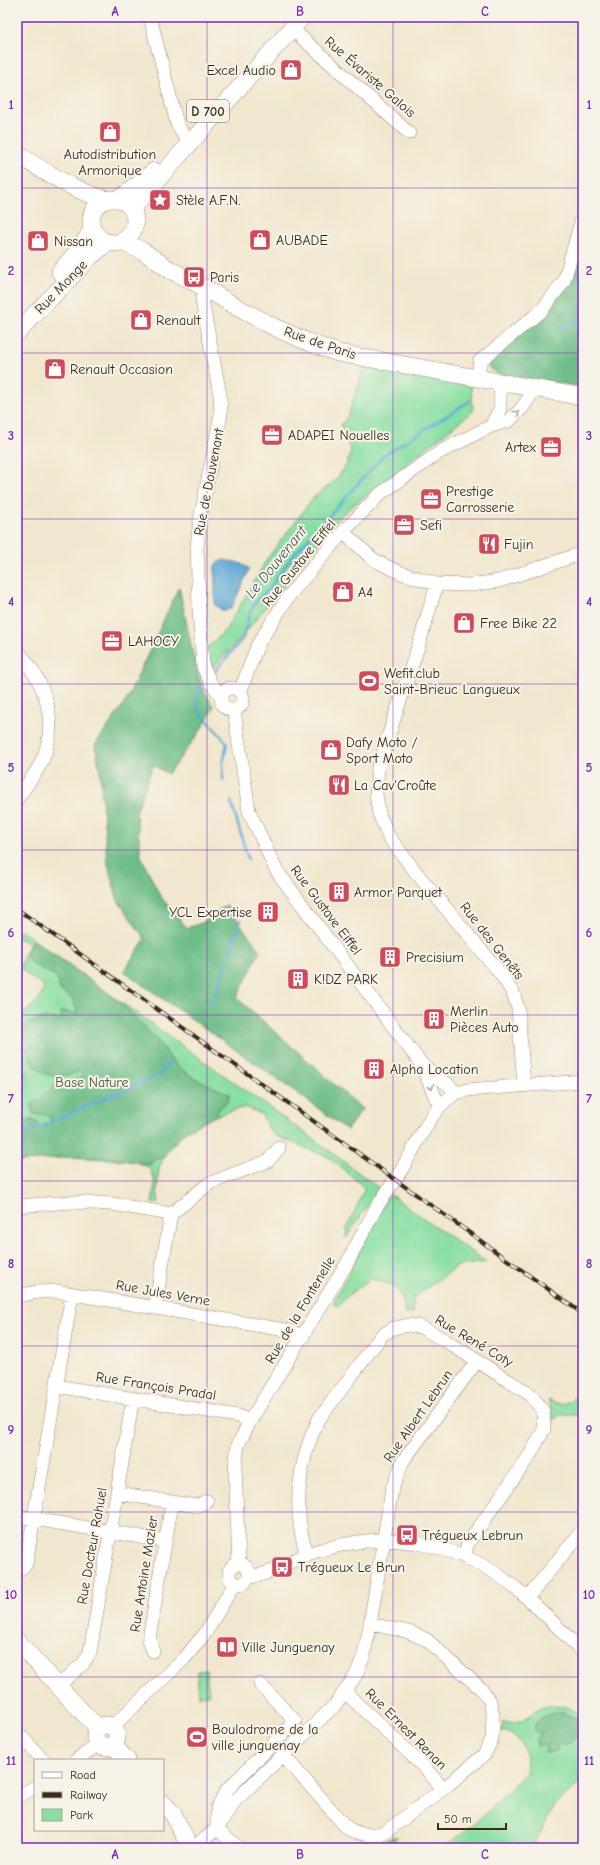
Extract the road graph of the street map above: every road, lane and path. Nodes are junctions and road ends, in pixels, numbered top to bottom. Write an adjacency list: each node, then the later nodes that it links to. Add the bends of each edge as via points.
1 (150, 17): 4 (street, via 177,124)
2 (295, 21): 3 (street, Rue Évariste Galois); 4 (main road, D 700); 9 (main road, D 700, via 136,204 133,210)
3 (409, 133)
4 (186, 137): 7 (main road, D 700, via 156,170)
5 (17, 154): 6 (main road)
6 (43, 170): 7 (main road, via 85,192); 10 (main road, via 87,208)
7 (113, 200): 9 (main road, via 125,203); 10 (main road, via 96,207)
8 (583, 215): 16 (street, via 564,281 542,310 480,361)
9 (134, 220): 11 (main road, via 127,238); 12 (main road, Rue de Paris, via 160,256)
10 (92, 222): 11 (main road, via 97,236); 14 (main road, Rue Monge, via 73,258)
11 (114, 242): 12 (main road, Rue de Paris, via 141,250); 15 (main road, Rue Monge, via 90,257)
12 (189, 279): 13 (main road, Rue de Paris)
13 (206, 289): 16 (main road, Rue de Paris, via 276,328 338,353); 25 (street, Rue de Douvenant, via 202,300 222,414 198,532 200,640 203,667)
14 (17, 319)
15 (17, 333)
16 (488, 380): 17 (main road); 19 (street, via 500,409)
17 (532, 388): 18 (main road); 19 (street, Rue Gustave Eiffel, one-way to 17, via 509,421 522,408)
18 (583, 397)
19 (491, 426): 20 (street, Rue Gustave Eiffel, via 440,452 380,494)
20 (343, 532): 22 (street, via 374,560 401,573); 24 (street, Rue Gustave Eiffel, via 288,597 258,644)
21 (583, 553): 22 (street, via 499,581 471,585)
22 (437, 584): 30 (street, Rue des Genêts, via 420,644 378,767 376,794 379,814 388,837 500,973 513,993 518,1008)
23 (17, 651): 27 (street, via 41,684 47,698 50,723 41,762)
24 (240, 692): 25 (street, via 229,688); 26 (street, via 242,702 239,708)
25 (221, 696): 26 (street, via 223,706)
26 (234, 710): 28 (street, Rue Gustave Eiffel, via 249,811 276,870)
27 (17, 799)
28 (422, 1065): 31 (street, Rue Gustave Eiffel); 32 (street, Rue Gustave Eiffel, one-way to 32)
29 (583, 1081): 30 (street)
30 (524, 1085): 31 (street)
31 (456, 1093): 32 (street, Rue de la Fontenelle)
32 (441, 1105): 39 (street, Rue de la Fontenelle, via 376,1208 346,1266)
33 (279, 1148): 35 (street, via 268,1161 210,1183)
34 (17, 1206): 35 (street, via 71,1202 112,1204)
35 (171, 1214): 38 (street)
36 (72, 1294): 37 (street, Rue Jules Verne, via 56,1291); 38 (street, Rue Jules Verne); 41 (street)
37 (17, 1296)
38 (155, 1307): 39 (street, Rue Jules Verne, via 291,1331)
39 (303, 1337): 43 (street, Rue de la Fontenelle)
40 (477, 1361): 51 (street, Rue Albert Lebrun, via 403,1461 392,1489); 53 (street, Rue René Coty, via 421,1327 408,1325 394,1328 382,1335 319,1419 307,1446 299,1482 301,1531); 54 (street, Rue René Coty, via 531,1395 543,1411 544,1429 530,1455 468,1543)
41 (56, 1386): 42 (street, Rue François Pradal); 48 (street)
42 (133, 1398): 43 (street, Rue François Pradal, via 238,1416); 44 (street, Rue Docteur Rahuel)
43 (250, 1421): 55 (street, Rue de la Fontenelle, via 238,1445 235,1468)
44 (117, 1493): 46 (street); 50 (street, Rue Docteur Rahuel)
45 (207, 1501): 46 (street, via 196,1506)
46 (172, 1502): 52 (street, Rue Antoine Mazier)
47 (17, 1516): 48 (street)
48 (33, 1519): 50 (street); 56 (street, via 26,1564)
49 (583, 1530): 58 (street)
50 (111, 1532): 52 (street); 64 (street, Rue Docteur Rahuel, via 90,1652 83,1664)
51 (385, 1540): 53 (street, via 346,1544); 54 (street, via 438,1548); 59 (street, Rue Albert Lebrun)
52 (165, 1542): 61 (street, Rue Antoine Mazier, via 149,1639)
53 (307, 1555): 55 (street, via 261,1576)
54 (464, 1557): 58 (street, via 495,1573)
55 (246, 1570): 57 (street, via 243,1583); 57 (street, via 233,1566 230,1577)
56 (17, 1571)
57 (235, 1583): 66 (street, via 206,1632 184,1659)
58 (527, 1598): 62 (street)
59 (370, 1624): 65 (street, Rue Albert Lebrun, via 364,1656); 74 (street, via 409,1632 427,1640 482,1690 490,1701 494,1725 492,1739 484,1755)
60 (17, 1641): 64 (main road)
61 (153, 1651)
62 (583, 1652)
63 (260, 1684): 77 (street, via 295,1721 226,1792 217,1808)
64 (58, 1686): 66 (main road)
65 (346, 1692): 69 (street, Rue Albert Lebrun); 74 (street, Rue Ernest Renan, via 426,1769)
66 (105, 1727): 68 (main road, via 95,1734)
67 (17, 1732): 70 (street)
68 (106, 1745): 71 (street); 72 (main road)
69 (283, 1755): 74 (street, via 347,1828 369,1836 382,1834); 77 (street, Rue Albert Lebrun, via 235,1801)
70 (42, 1759)
71 (78, 1759)
72 (126, 1759)
73 (34, 1788): 75 (street)
74 (443, 1789)
75 (17, 1797)
76 (164, 1804): 78 (main road)
77 (217, 1829): 79 (street, Rue Albert Lebrun); 80 (street)
78 (190, 1848)
79 (193, 1848)
80 (239, 1848)

